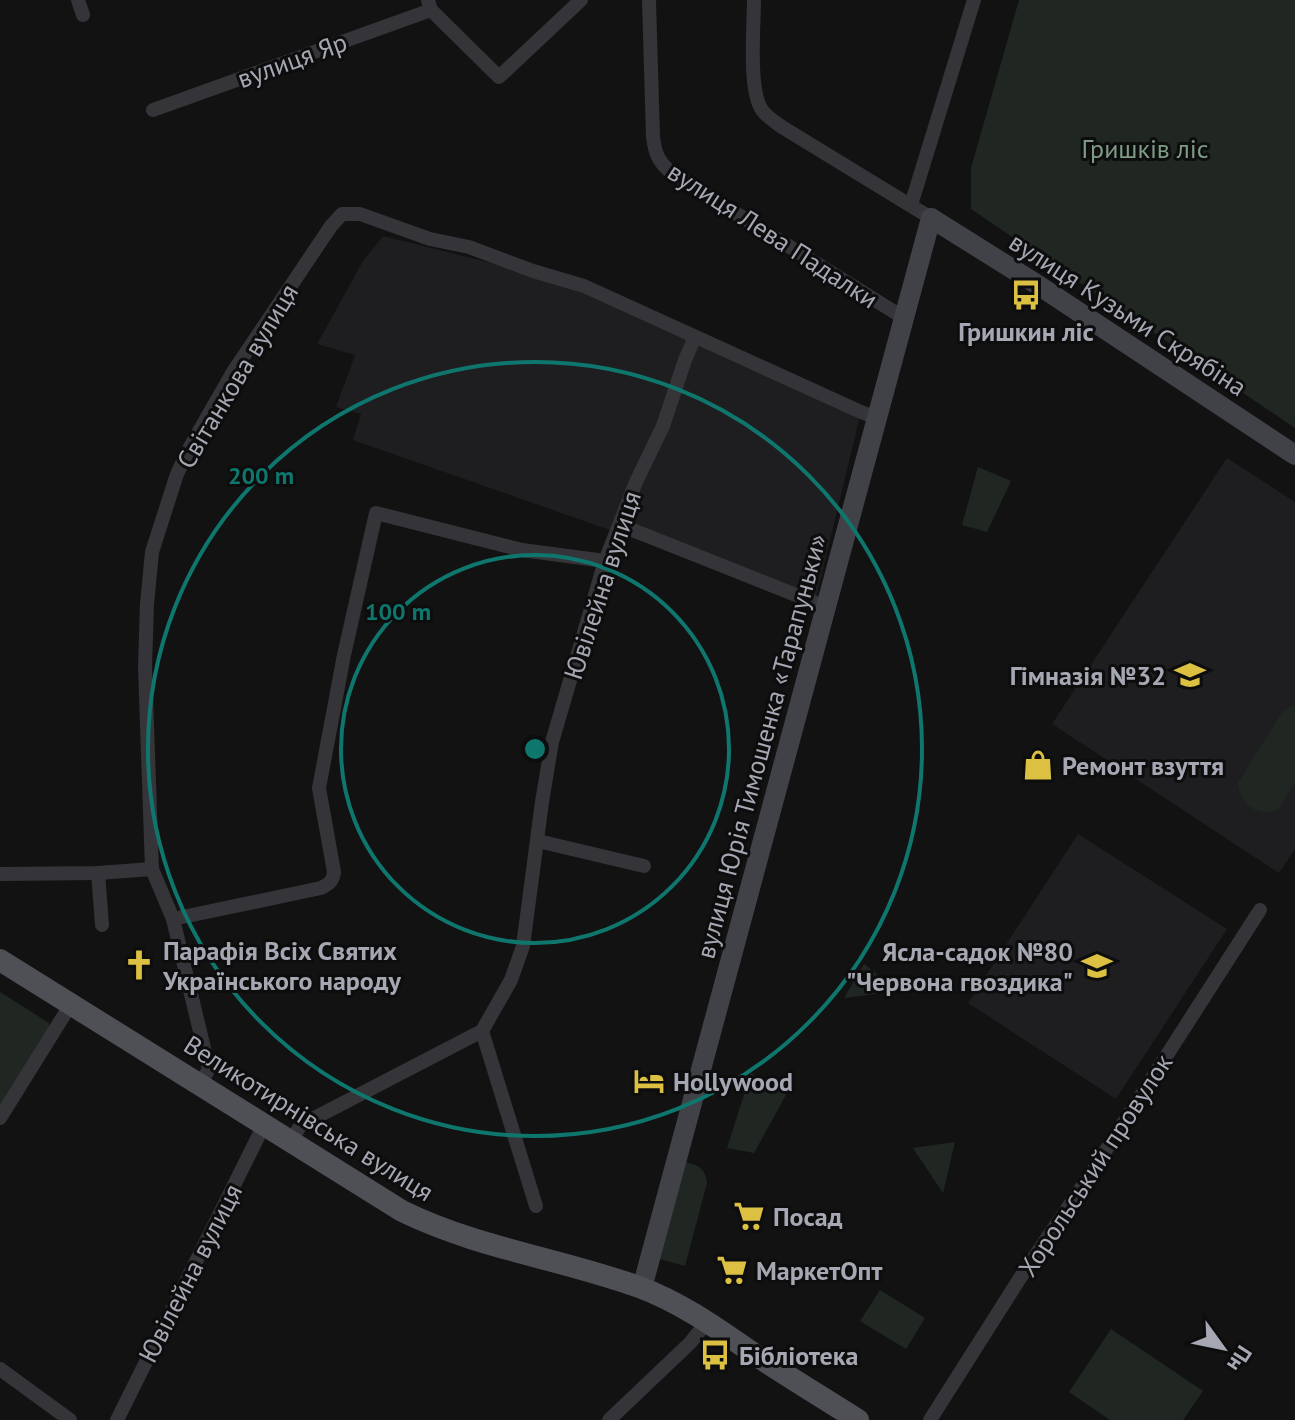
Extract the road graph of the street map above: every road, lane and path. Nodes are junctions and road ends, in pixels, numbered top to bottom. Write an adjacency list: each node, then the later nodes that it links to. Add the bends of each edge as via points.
1 (78, 0): 7 (street)
2 (581, 0): 6 (street, via 499,77)
3 (649, 0): 13 (street, вулиця Лева Падалки, via 653,137 661,164)
4 (754, 0): 9 (street, via 753,62 760,108 782,127)
5 (974, 0): 9 (street)
6 (429, 5): 8 (street, вулиця Яр)
7 (83, 15)
8 (153, 110)
9 (911, 205): 10 (street)
10 (931, 218): 11 (street, вулиця Кузьми Скрябіна); 12 (street, вулиця Юрія Тимошенка «Тарапуньки»)
11 (958, 235): 12 (street, via 930,246); 16 (street, вулиця Кузьми Скрябіна)
12 (920, 258): 13 (street, вулиця Юрія Тимошенка «Тарапуньки»)
13 (904, 318): 15 (street, вулиця Юрія Тимошенка «Тарапуньки»)
14 (695, 337): 15 (street); 17 (street, Ювілейна вулиця); 22 (street, Світанкова вулиця, via 584,286 360,214 342,214 233,372 190,447 152,552 145,667)
15 (877, 418): 19 (street, вулиця Юрія Тимошенка «Тарапуньки»)
16 (1295, 455)
17 (620, 525): 18 (street, Ювілейна вулиця); 19 (street)
18 (605, 561): 20 (street, Ювілейна вулиця, via 552,742); 26 (street, via 522,550 376,513 319,788 333,878 321,888)
19 (826, 607): 36 (street, вулиця Юрія Тимошенка «Тарапуньки»)
20 (538, 841): 21 (street); 30 (street, Ювілейна вулиця, via 520,957)
21 (644, 866)
22 (152, 869): 23 (street); 26 (street, Світанкова вулиця)
23 (98, 873): 24 (street); 27 (street)
24 (1, 874)
25 (1260, 910): 43 (street, Хорольський провулок)
26 (173, 919): 31 (street, Світанкова вулиця, via 209,1069)
27 (102, 925)
28 (0, 960): 29 (main road, Великотирнівська вулиця)
29 (71, 1004): 31 (main road, Великотирнівська вулиця); 32 (street)
30 (482, 1031): 34 (street, via 301,1125); 35 (street)
31 (200, 1084): 33 (main road, Великотирнівська вулиця)
32 (0, 1118)
33 (264, 1125): 34 (main road, Великотирнівська вулиця); 40 (street, Ювілейна вулиця)
34 (290, 1142): 36 (main road, Великотирнівська вулиця, via 430,1225)
35 (536, 1206)
36 (642, 1288): 37 (main road, Великотирнівська вулиця)
37 (707, 1322): 41 (street); 42 (main road, Великотирнівська вулиця)
38 (0, 1369): 39 (street)
39 (70, 1420)
40 (117, 1420)
41 (609, 1420)
42 (858, 1420)
43 (930, 1420)

